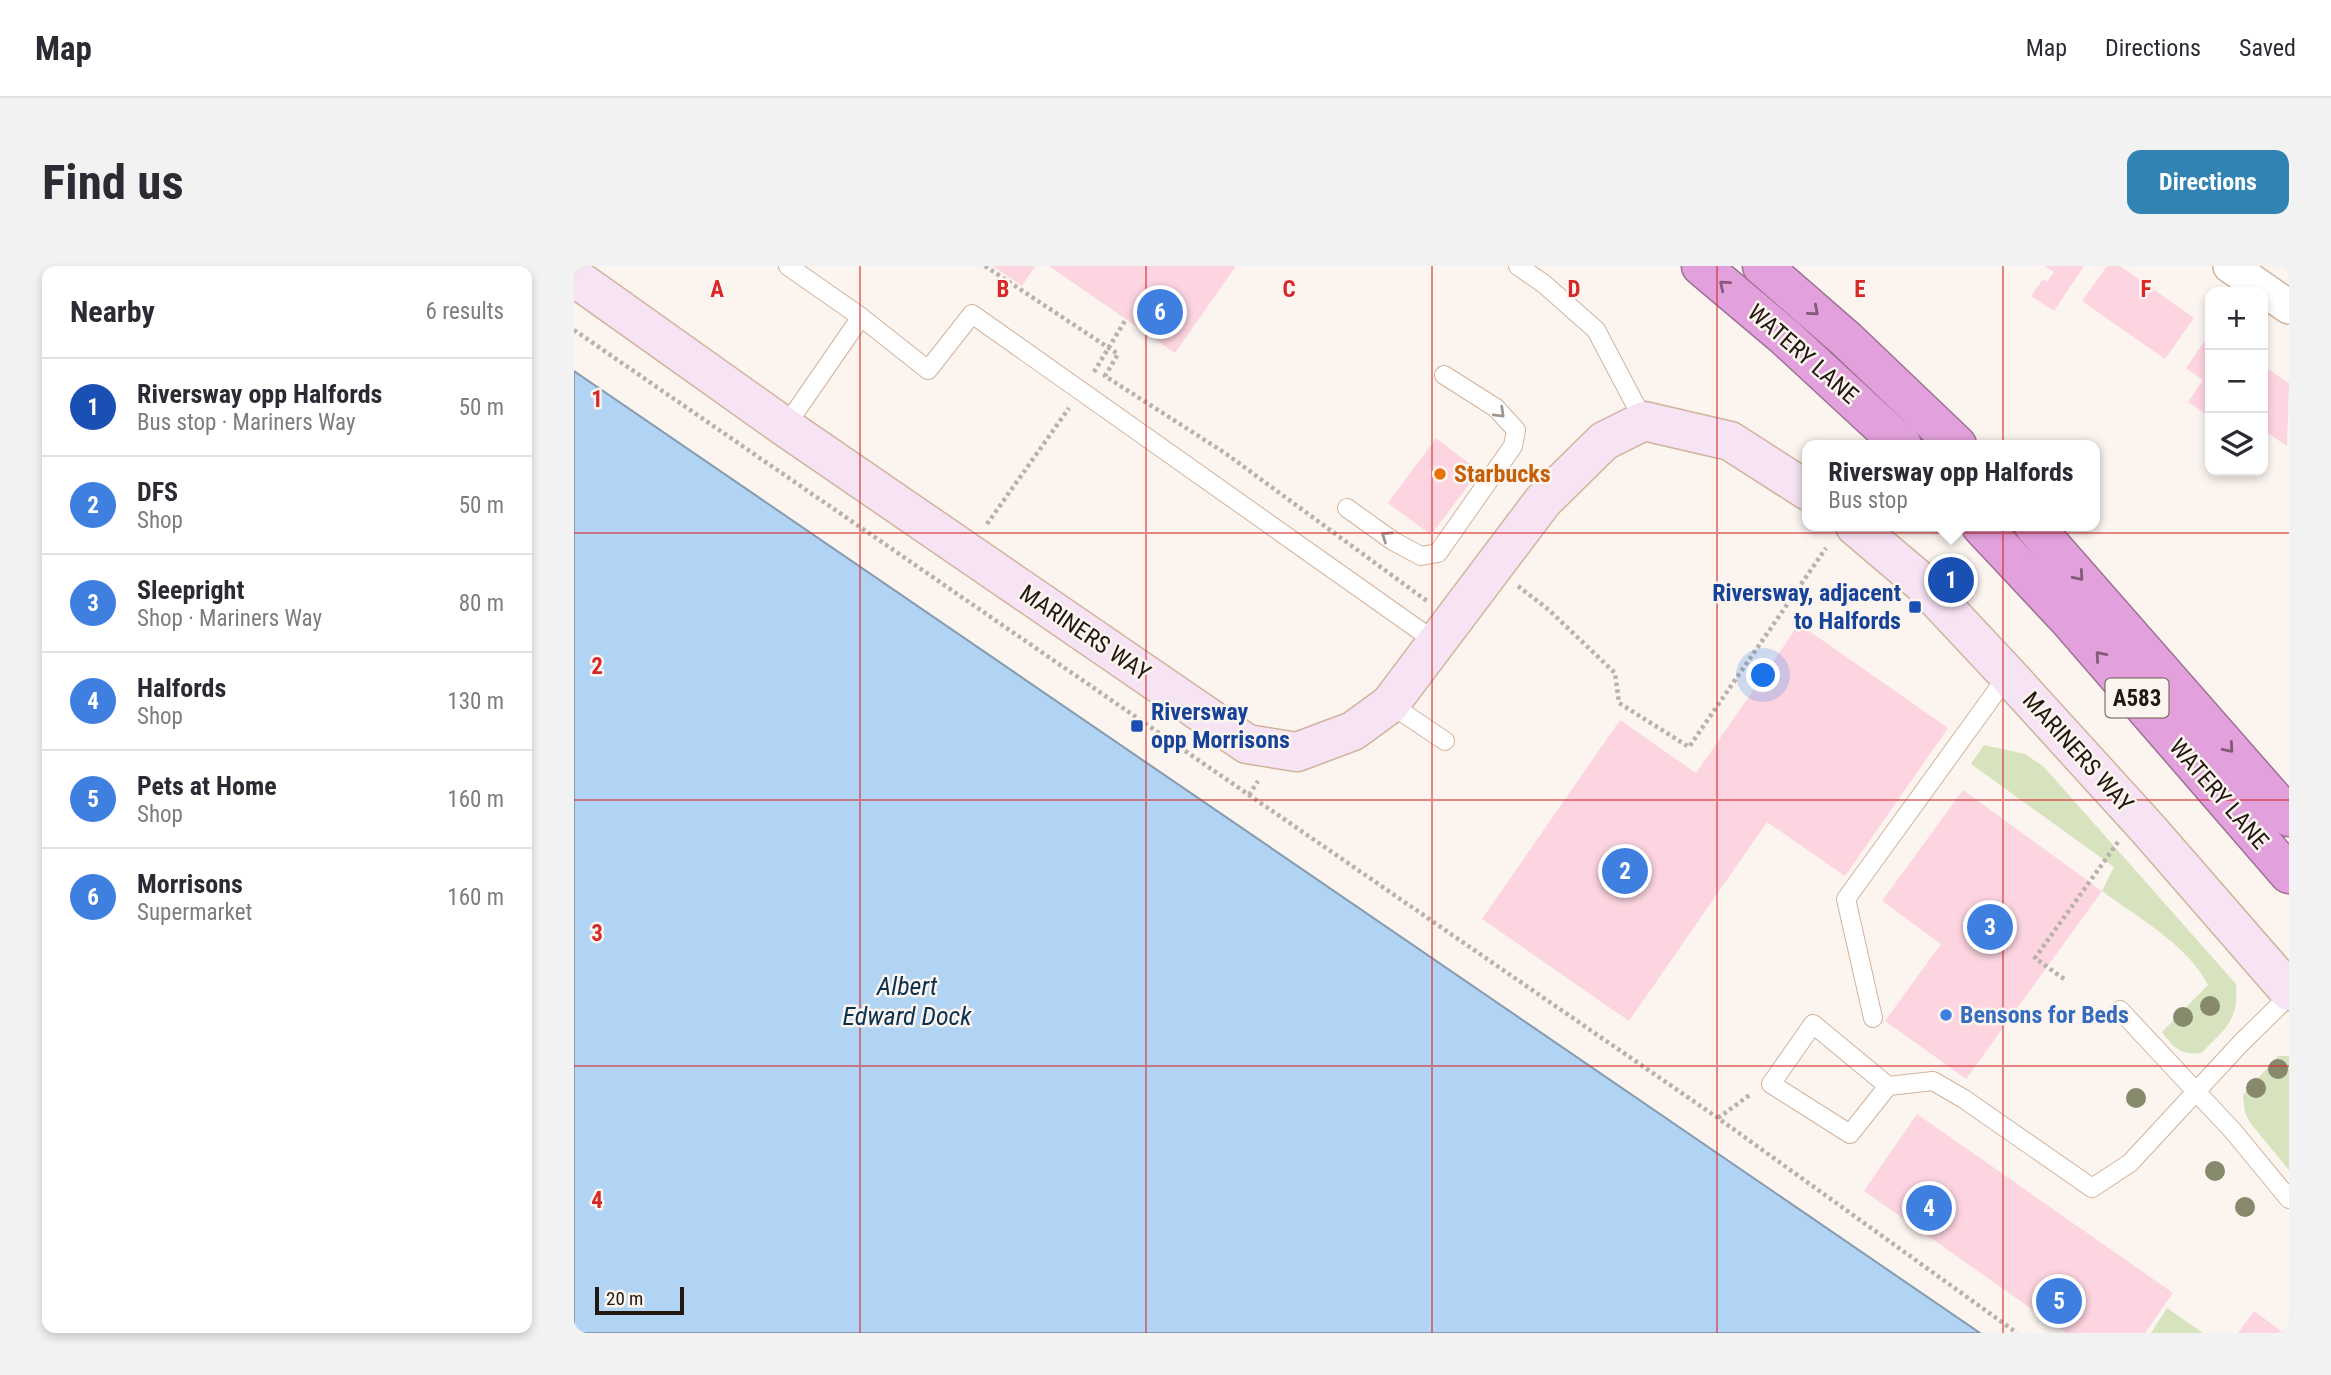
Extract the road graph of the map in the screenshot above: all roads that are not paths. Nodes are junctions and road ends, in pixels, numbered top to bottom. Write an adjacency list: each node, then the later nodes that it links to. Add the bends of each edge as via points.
1 (788, 266): 8 (lane)
2 (1518, 266): 10 (lane, via 1596,330)
3 (1701, 266): 12 (highway, WATERY LANE, one-way to 3)
4 (1762, 266): 13 (highway, WATERY LANE, one-way to 13)
5 (2230, 266): 7 (street)
6 (574, 278): 11 (street, MARINERS WAY)
7 (2289, 307)
8 (861, 317): 11 (lane); 19 (lane, via 928,370 972,314)
9 (1444, 375): 15 (lane, one-way to 15, via 1496,408 1516,430 1513,446 1446,544 1438,553 1421,556)
10 (1644, 421): 14 (street, via 1730,442); 19 (street, MARINERS WAY, via 1604,441 1542,501)
11 (785, 427): 21 (street, MARINERS WAY, via 1247,744 1297,751 1353,731)
12 (1897, 440)
13 (1952, 440)
14 (1802, 487)
15 (1347, 508)
16 (1986, 531): 24 (highway, WATERY LANE / A583, one-way to 16, via 2070,621)
17 (2038, 531): 23 (highway, WATERY LANE / A583, one-way to 23)
18 (1840, 537): 20 (street, MARINERS WAY, via 1922,582)
19 (1445, 631): 21 (street, MARINERS WAY)
20 (2008, 675): 25 (street, MARINERS WAY); 28 (lane, via 1846,899)
21 (1390, 704): 22 (lane)
22 (1445, 741)
23 (2289, 817)
24 (2289, 874)
25 (2289, 991)
26 (2289, 996): 30 (lane)
27 (2120, 1010): 30 (lane)
28 (1873, 1018)
29 (1888, 1086): 29 (lane, via 1850,1134 1771,1084 1813,1024); 30 (lane, via 1933,1082 1965,1099 2092,1188 2130,1163)
30 (2197, 1092): 31 (lane)
31 (2289, 1199)

